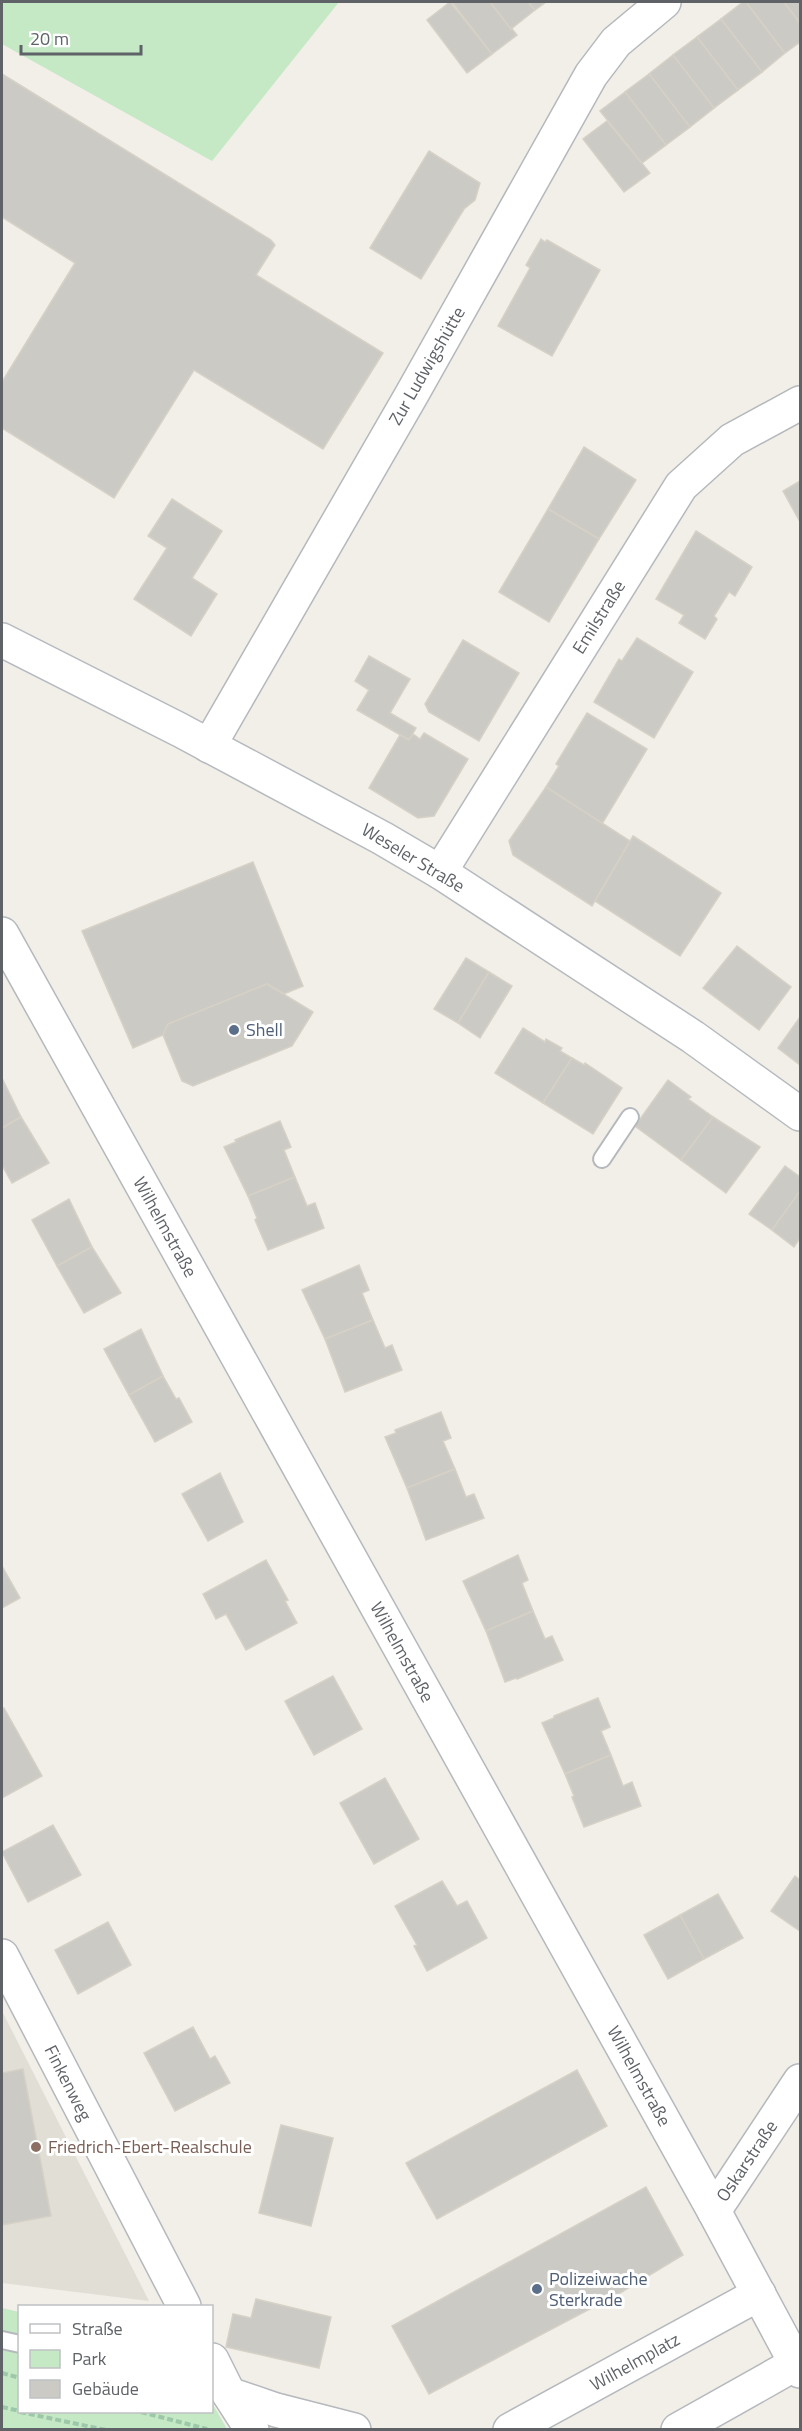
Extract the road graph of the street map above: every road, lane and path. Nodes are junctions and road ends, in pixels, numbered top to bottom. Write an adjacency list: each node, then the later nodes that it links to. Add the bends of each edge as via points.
1 (664, 2): 4 (street, Zur Ludwigshütte, via 616,42 591,75)
2 (801, 403): 5 (street, Emilstraße, via 732,440 681,486)
3 (4, 648): 4 (street, Weseler Straße)
4 (209, 746): 5 (street, Weseler Straße)
5 (440, 872): 7 (street, Weseler Straße)
6 (2, 934): 12 (street, Wilhelmstraße)
7 (801, 1114)
8 (630, 1117): 9 (lane)
9 (602, 1160)
10 (2, 1956): 14 (street, Finkenweg)
11 (801, 2081): 12 (street, Oskarstraße)
12 (714, 2211): 13 (street, Wilhelmstraße)
13 (759, 2294): 18 (street, Wilhelmstraße); 30 (street, Wilhelmplatz)
14 (183, 2305)
15 (2, 2340): 16 (lane)
16 (18, 2344)
17 (213, 2364): 21 (street)
18 (799, 2367): 31 (street)
19 (2, 2373): 20 (path)
20 (18, 2377)
21 (220, 2392): 28 (street); 29 (street)
22 (2, 2407): 23 (path)
23 (18, 2411)
24 (29, 2413): 26 (path)
25 (145, 2413): 27 (path)
26 (106, 2430)
27 (207, 2430)
28 (252, 2430)
29 (354, 2430)
30 (510, 2430)
31 (678, 2430)

